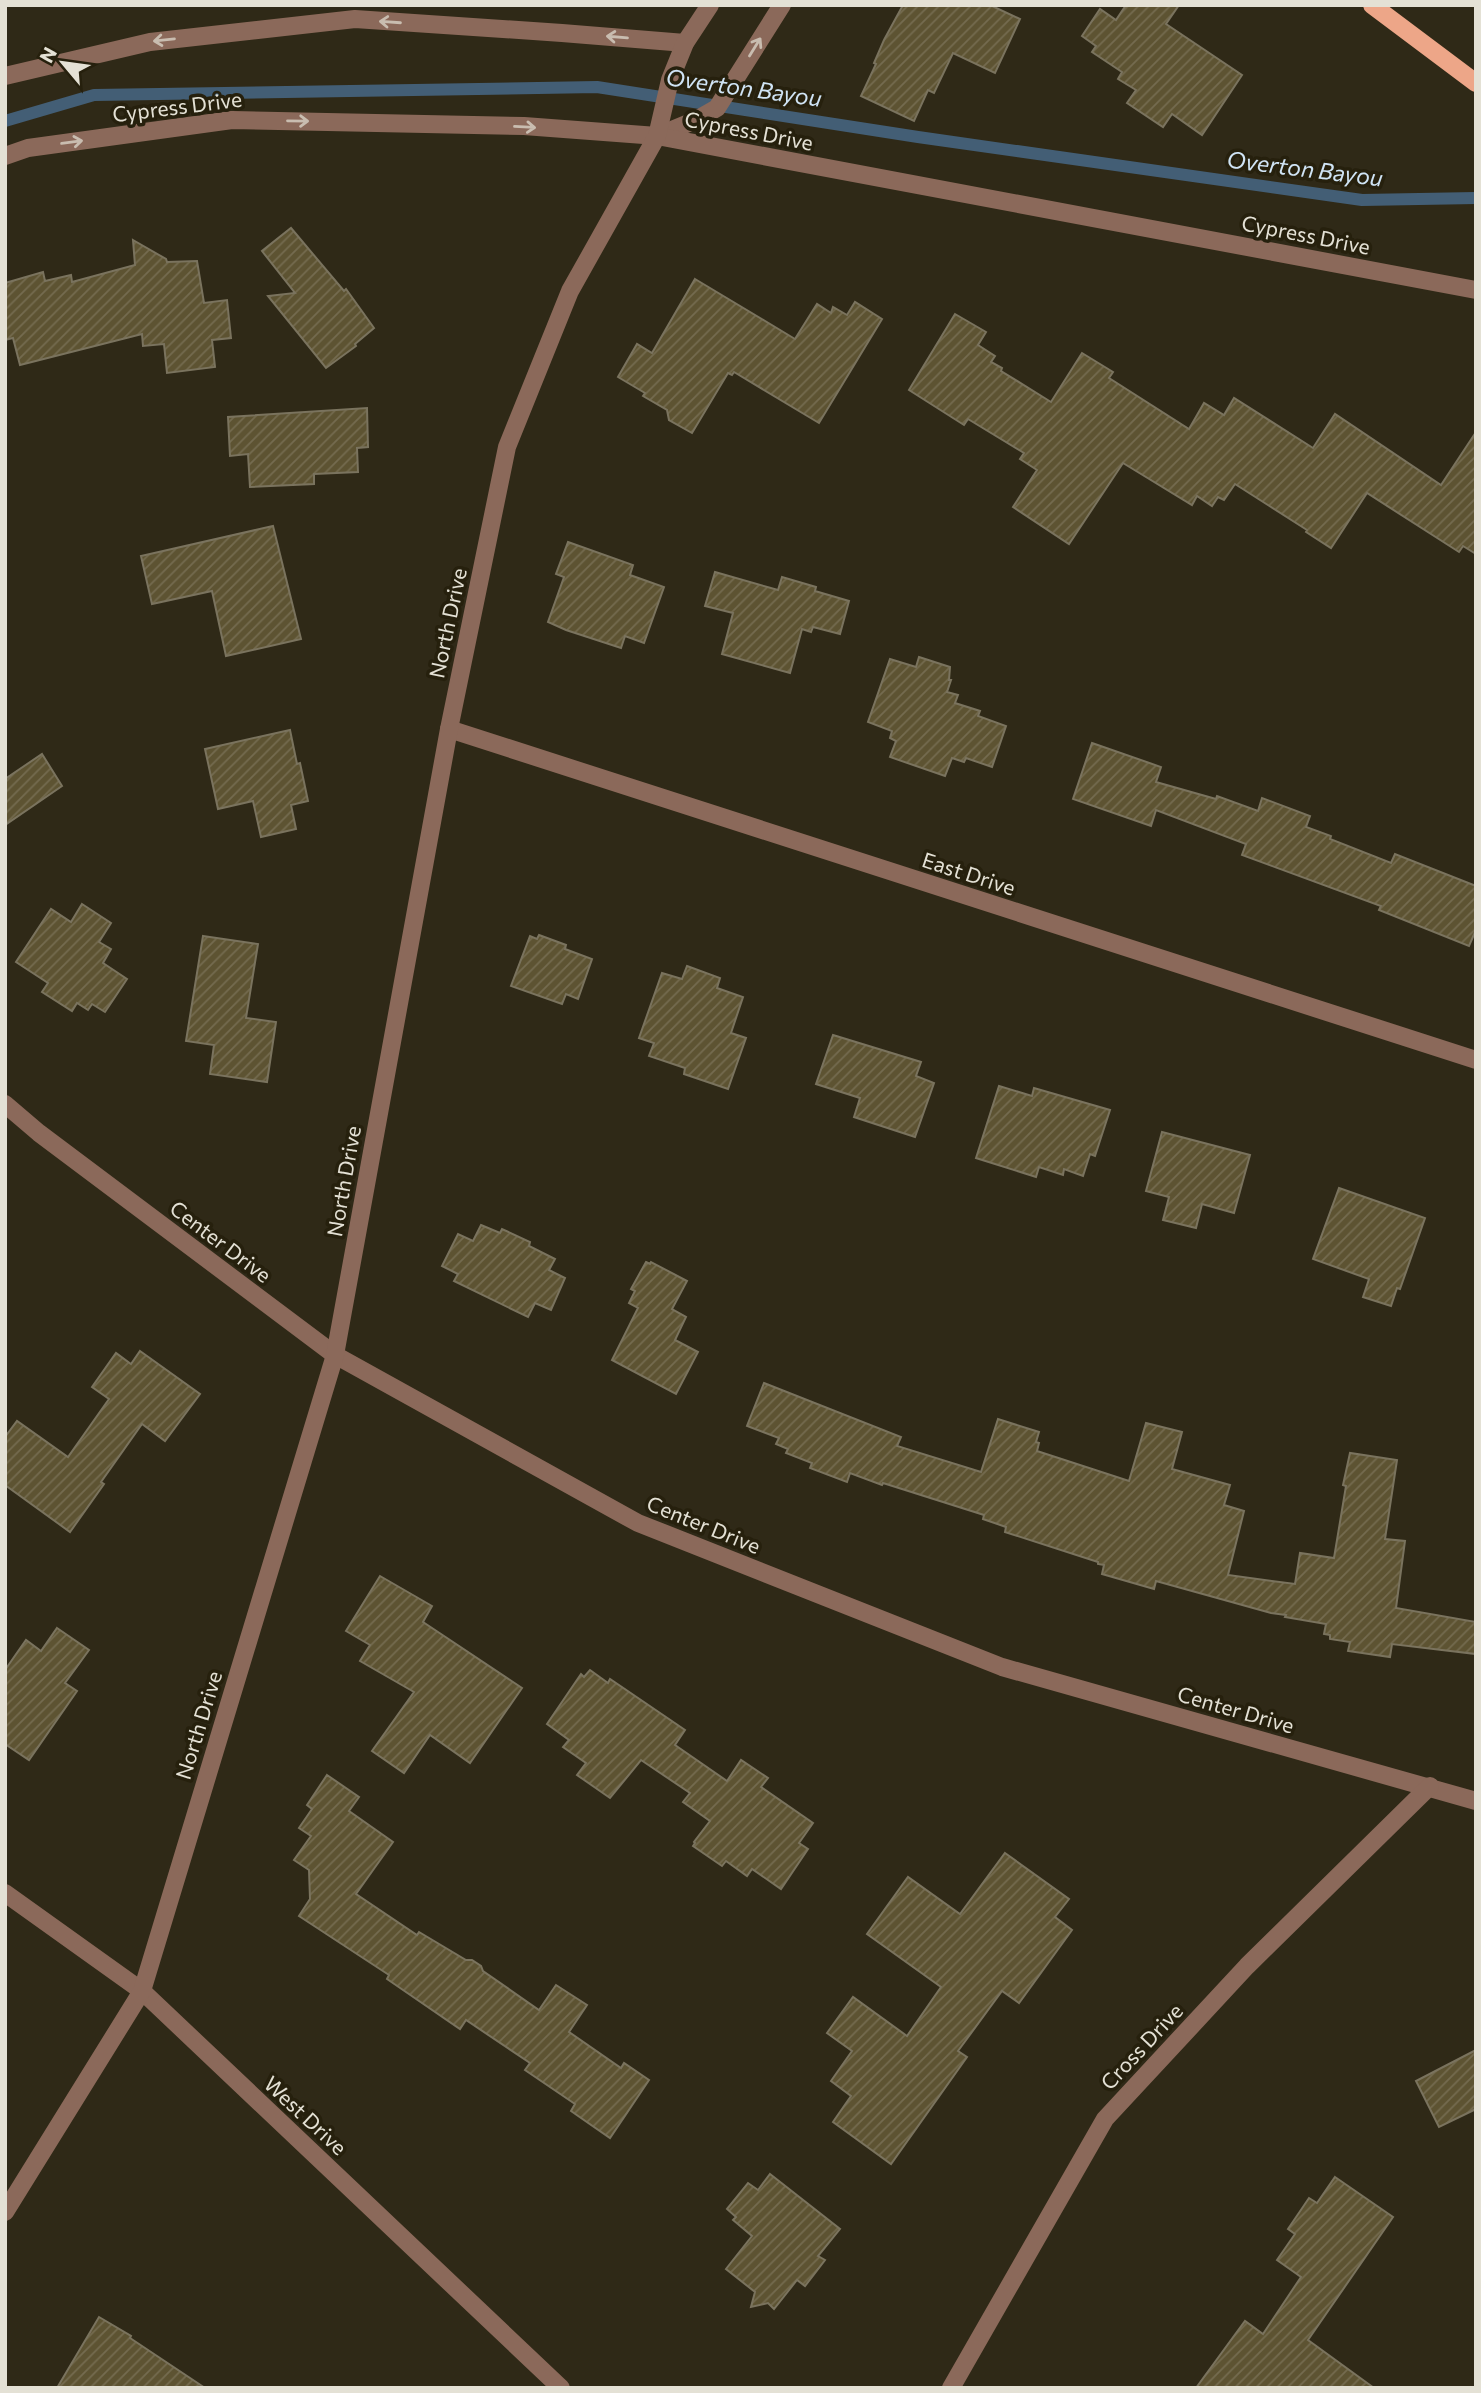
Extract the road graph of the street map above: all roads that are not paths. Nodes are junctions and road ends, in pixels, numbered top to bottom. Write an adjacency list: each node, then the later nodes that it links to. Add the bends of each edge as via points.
1 (710, 5): 4 (street, North Drive)
2 (782, 5): 7 (street, one-way to 2, via 717,108)
3 (1372, 5): 6 (main road)
4 (685, 43): 5 (street, one-way to 5, via 355,19 150,42); 7 (street, North Drive, via 670,80)
5 (5, 76)
6 (1476, 83)
7 (657, 135): 8 (street, Cypress Drive, one-way to 7, via 28,148 232,120); 9 (street, Cypress Drive); 10 (street, North Drive, via 570,291 507,447)
8 (5, 156)
9 (1476, 290)
10 (449, 729): 11 (street, East Drive); 13 (street, North Drive)
11 (1476, 1060)
12 (5, 1104): 13 (street, Center Drive)
13 (335, 1355): 14 (street, Center Drive, via 638,1523 1002,1667); 17 (street, North Drive)
14 (1430, 1786): 15 (street, Center Drive); 20 (street, Cross Drive, via 1247,1966 1105,2119)
15 (1476, 1801)
16 (5, 1893): 17 (street, West Drive)
17 (142, 1991): 18 (street, North Drive); 19 (street, West Drive)
18 (5, 2213)
19 (561, 2388)
20 (951, 2388)

